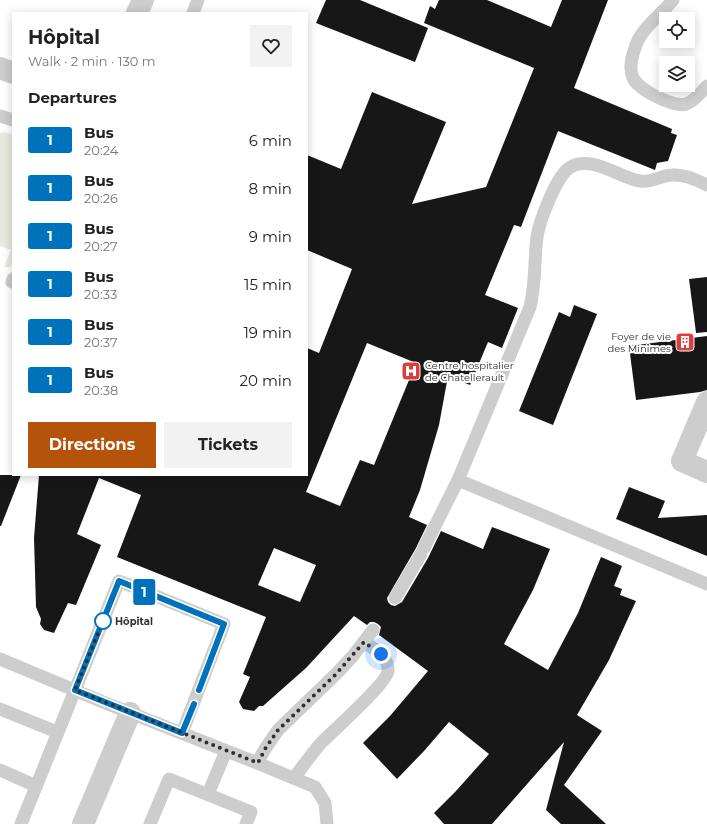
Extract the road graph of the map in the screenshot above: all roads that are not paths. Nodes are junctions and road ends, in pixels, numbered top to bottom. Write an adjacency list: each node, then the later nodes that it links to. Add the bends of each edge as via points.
1 (143, 0): 4 (street)
2 (198, 0): 5 (lane)
3 (672, 0): 8 (lane, via 643,32 635,46 632,56 634,78 657,97 677,104 686,104)
4 (137, 12)
5 (193, 12)
6 (0, 68): 7 (street)
7 (12, 73)
8 (707, 86)
9 (0, 116): 10 (lane)
10 (12, 120)
11 (707, 185): 14 (lane, via 684,175 671,174 654,180 640,181 590,164 578,164 568,168 559,179 540,223 534,291 530,306)
12 (707, 402): 13 (street, via 682,461)
13 (707, 472)
14 (458, 480): 15 (lane); 16 (lane, via 414,569)
15 (707, 584)
16 (395, 598)
17 (373, 630): 18 (lane)
18 (364, 642): 26 (lane, via 336,674 278,730); 28 (lane, via 381,654 387,663 388,672 357,709 321,743)
19 (0, 659): 20 (lane)
20 (75, 690): 22 (lane); 23 (lane); 24 (lane, via 119,581 224,624)
21 (0, 709): 23 (lane)
22 (130, 713): 24 (lane); 32 (street)
23 (57, 732): 29 (lane)
24 (182, 733): 25 (lane)
25 (226, 751): 26 (lane); 30 (lane)
26 (258, 763): 28 (lane)
27 (0, 770): 29 (lane)
28 (294, 778): 35 (lane, via 315,787 325,803)
29 (36, 786): 31 (lane)
30 (208, 794): 33 (lane, via 170,778); 34 (lane, via 251,812)
31 (21, 824)
32 (83, 824)
33 (150, 824)
34 (246, 824)
35 (327, 824)

